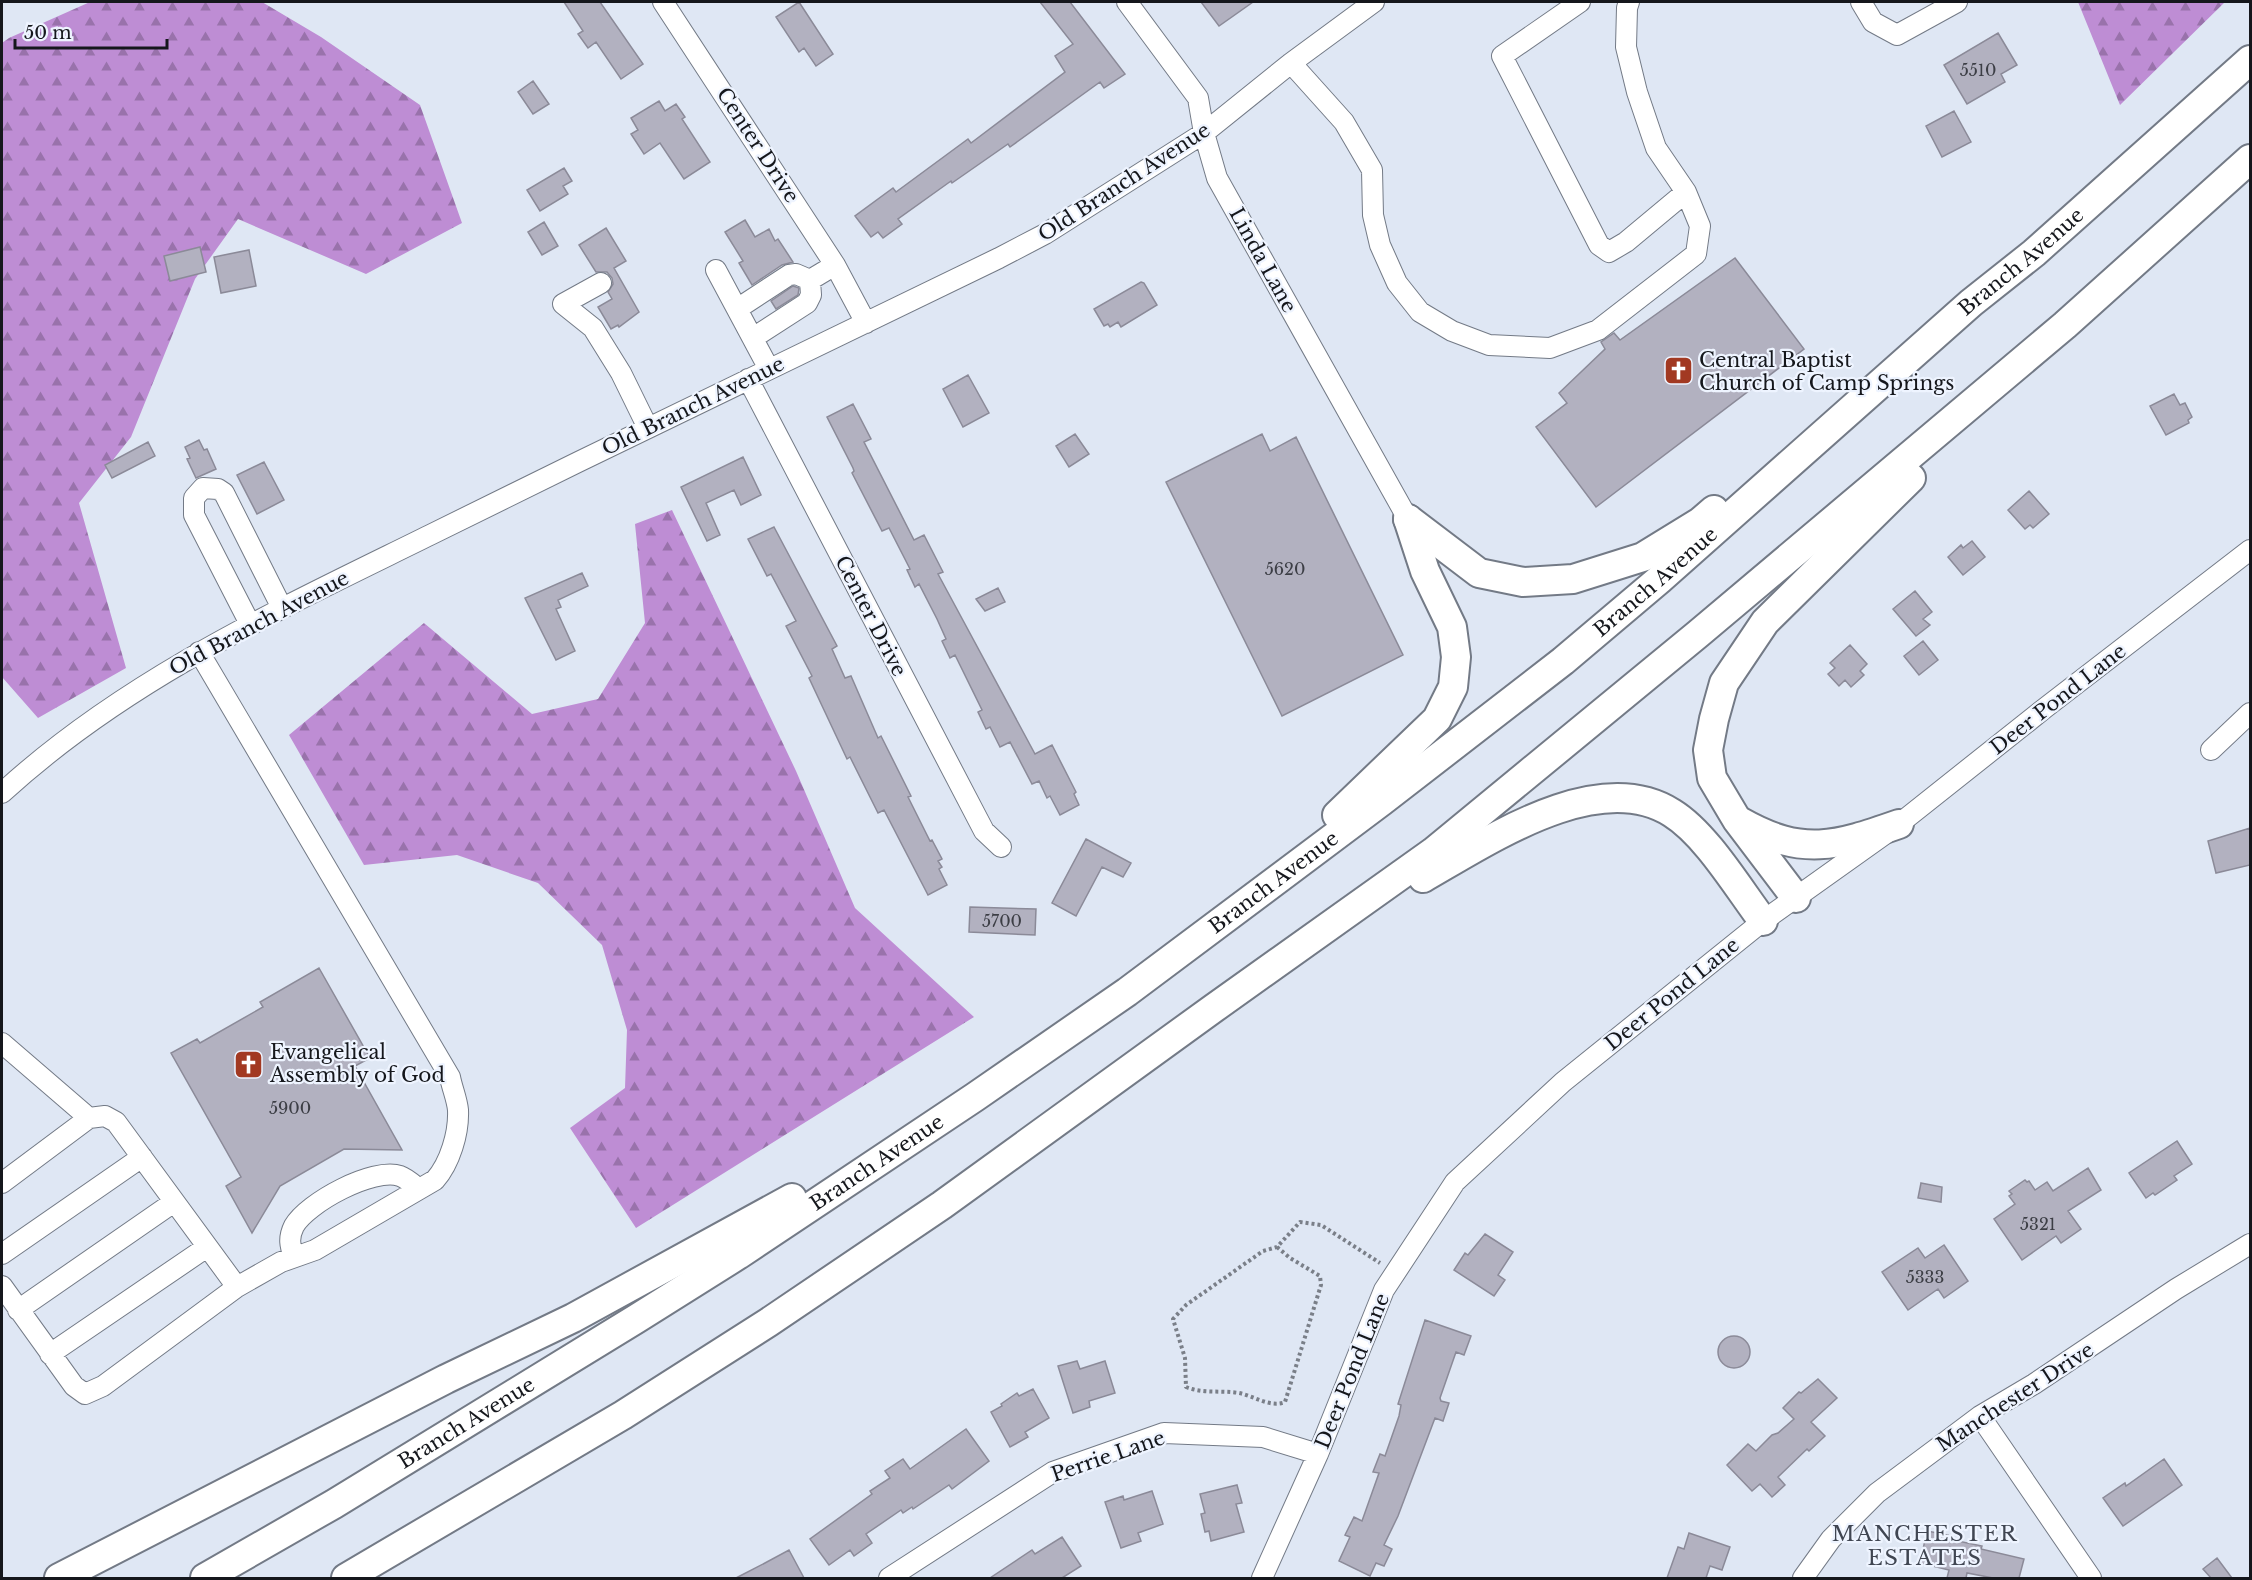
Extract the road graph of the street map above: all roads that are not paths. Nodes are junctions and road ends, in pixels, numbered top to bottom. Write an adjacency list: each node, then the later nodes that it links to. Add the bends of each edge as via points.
1 (663, 2): 13 (street, Center Drive)
2 (1127, 2): 10 (street, Linda Lane, via 1198,98)
3 (1374, 2): 9 (street, Old Branch Avenue)
4 (1580, 2): 12 (street, via 1502,56 1599,245 1609,252 1626,242)
5 (1629, 2): 12 (street, via 1626,47 1637,92 1656,148)
6 (1861, 2): 7 (street, via 1873,22 1897,35)
7 (1957, 2)
8 (2250, 60): 22 (highway, Branch Avenue)
9 (1291, 63): 10 (street, Old Branch Avenue); 12 (street, via 1344,122 1372,170 1373,215 1380,245 1397,283 1420,312 1452,331 1489,345 1550,348 1598,330 1696,254 1700,226)
10 (1204, 133): 18 (street, Old Branch Avenue, via 1044,234); 25 (street, Linda Lane, via 1217,178)
11 (2250, 159): 19 (highway)
12 (1686, 192)
13 (835, 265): 15 (street); 18 (street, Center Drive)
14 (716, 270): 17 (street)
15 (810, 280): 17 (street, via 789,275); 20 (street, via 807,303)
16 (601, 283): 24 (street, via 563,304 593,328)
17 (737, 309): 20 (street)
18 (866, 323): 21 (street, Old Branch Avenue)
19 (2066, 325): 33 (highway, via 1765,622 1752,640 1724,683 1708,750 1712,778); 39 (highway, via 1550,759 1433,852)
20 (753, 338): 21 (street)
21 (769, 369): 23 (street, Old Branch Avenue)
22 (1892, 374): 25 (highway, via 1862,387 1700,522 1643,557 1574,579 1523,582 1479,573); 37 (highway, Branch Avenue, via 1563,661)
23 (748, 379): 24 (street, Old Branch Avenue); 35 (street, Center Drive, via 984,831)
24 (648, 428): 27 (street, Old Branch Avenue)
25 (1408, 519): 37 (highway, via 1425,571 1452,627 1456,657 1453,687 1437,719)
26 (2250, 550): 34 (street, Deer Pond Lane)
27 (282, 608): 28 (street, Old Branch Avenue); 28 (street, via 224,493 203,488 194,498 194,515)
28 (250, 624): 29 (street, Old Branch Avenue)
29 (199, 652): 32 (street, Old Branch Avenue, via 60,742); 45 (street, via 450,1077 458,1110 453,1147 445,1169)
30 (2250, 713): 31 (street)
31 (2211, 750)
32 (2, 793)
33 (1737, 820): 34 (highway, via 1784,842 1808,846 1839,842); 36 (highway)
34 (1899, 824): 36 (street, Deer Pond Lane)
35 (1000, 847)
36 (1796, 898): 38 (street, Deer Pond Lane)
37 (1236, 910): 41 (highway, Branch Avenue, via 1127,992)
38 (1763, 921): 39 (highway, via 1703,840 1673,813 1646,800 1622,796 1596,798 1545,814); 56 (street, Deer Pond Lane, via 1563,1082 1455,1182 1384,1290)
39 (1291, 953): 57 (highway, via 1006,1160 828,1283 623,1415)
40 (2, 1044): 42 (street)
41 (975, 1097): 58 (highway, via 573,1318); 59 (highway, Branch Avenue, via 738,1255 562,1366)
42 (89, 1118): 43 (street, via 105,1116 116,1122); 44 (street)
43 (142, 1157): 46 (street); 49 (street)
44 (2, 1183)
45 (419, 1189): 50 (street, via 315,1250); 50 (street, via 400,1176 380,1174 345,1186 307,1212 295,1226 289,1244)
46 (174, 1202): 48 (street); 53 (street)
47 (2250, 1244): 55 (street, Manchester Drive)
48 (207, 1247): 52 (street); 54 (street)
49 (2, 1254)
50 (294, 1257): 52 (street)
51 (2, 1286): 53 (street)
52 (237, 1287): 54 (street, via 103,1386 85,1394 74,1386)
53 (18, 1310): 54 (street)
54 (50, 1354)
55 (1980, 1416): 64 (street, Manchester Drive, via 1877,1493 1831,1539); 65 (street)
56 (1318, 1454): 62 (street, Perrie Lane, via 1263,1437 1164,1434 1053,1472); 63 (street, Deer Pond Lane)
57 (479, 1500): 60 (highway); 61 (highway)
58 (59, 1578)
59 (205, 1578)
60 (346, 1578)
61 (374, 1578)
62 (890, 1578)
63 (1262, 1578)
64 (1803, 1578)
65 (2091, 1578)

